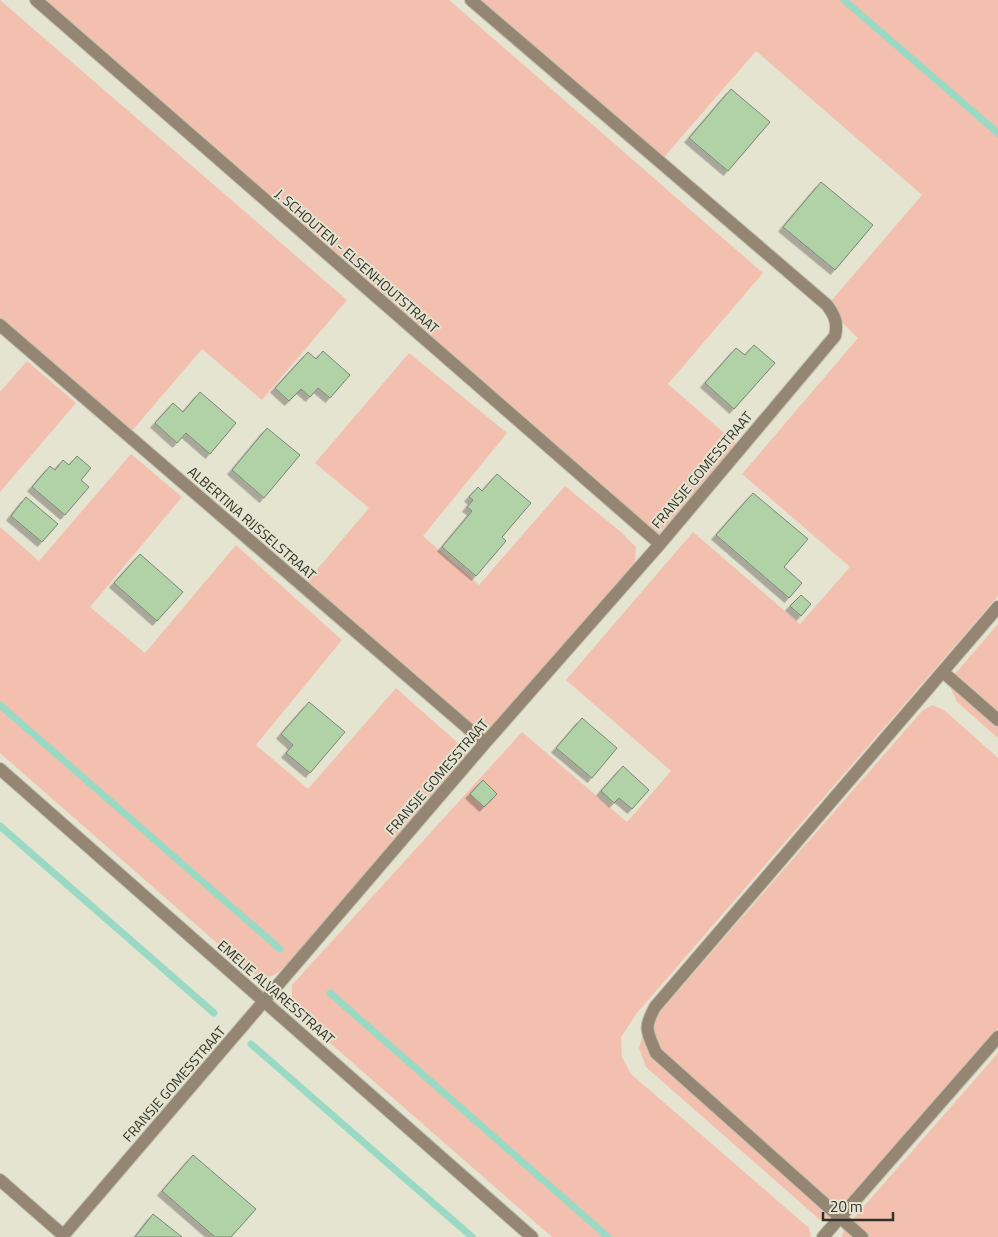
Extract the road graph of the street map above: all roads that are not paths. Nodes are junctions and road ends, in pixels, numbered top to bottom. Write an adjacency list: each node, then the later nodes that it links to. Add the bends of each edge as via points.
1 (36, 0): 4 (street, J. SCHOUTEN - ELSENHOUTSTRAAT)
2 (470, 0): 4 (street, FRANSJE GOMESSTRAAT, via 828,305 835,315 835,336)
3 (0, 325): 8 (street, ALBERTINA RIJSSELSTRAAT)
4 (660, 544): 8 (street, FRANSJE GOMESSTRAAT)
5 (998, 607): 6 (street)
6 (943, 672): 7 (street); 13 (street, via 655,1007 646,1030 656,1053)
7 (998, 720)
8 (485, 743): 10 (street, FRANSJE GOMESSTRAAT)
9 (0, 769): 10 (street, EMELIE ALVARESSTRAAT)
10 (264, 1002): 14 (street, FRANSJE GOMESSTRAAT); 15 (street, EMELIE ALVARESSTRAAT)
11 (998, 1037): 13 (street)
12 (0, 1180): 14 (street)
13 (839, 1217): 16 (street); 17 (street)
14 (63, 1236)
15 (532, 1237)
16 (823, 1237)
17 (862, 1237)

